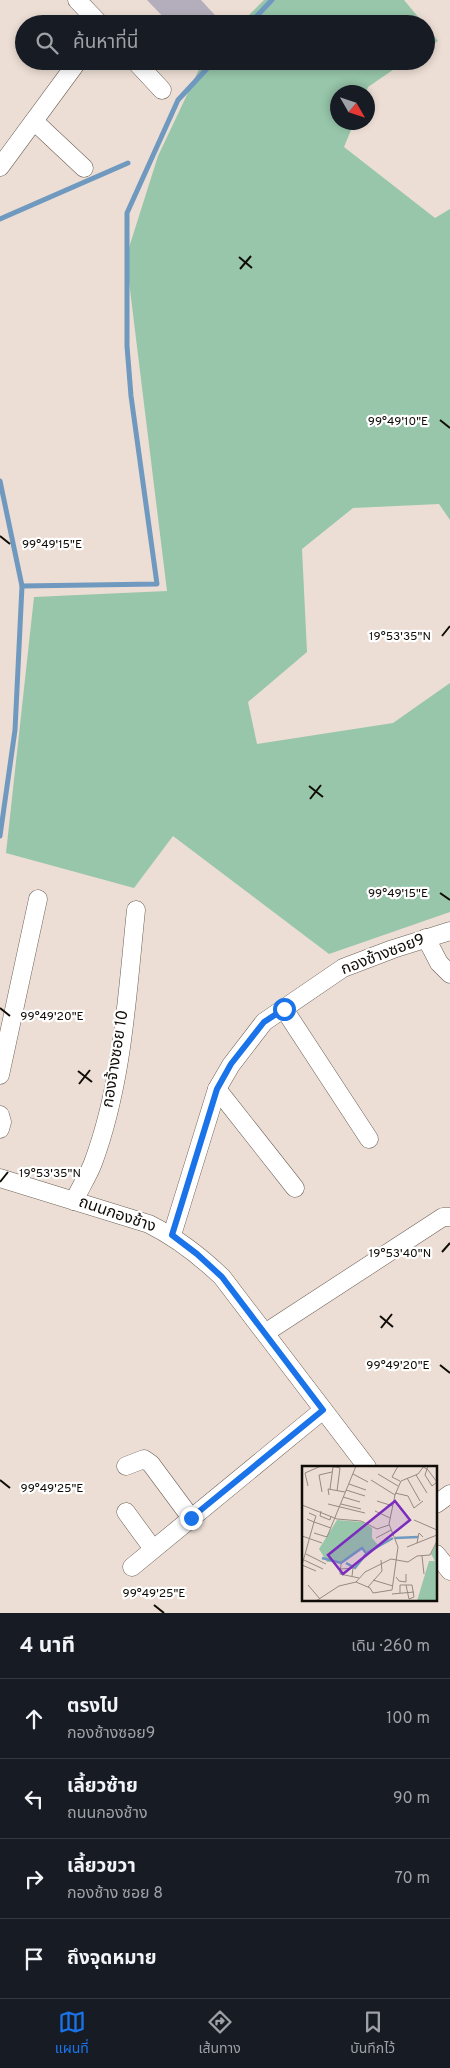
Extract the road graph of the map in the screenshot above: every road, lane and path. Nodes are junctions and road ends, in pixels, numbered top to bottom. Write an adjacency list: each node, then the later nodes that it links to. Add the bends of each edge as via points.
1 (77, 0): 2 (street)
2 (91, 15)
3 (71, 70): 6 (street)
4 (143, 70): 5 (street)
5 (162, 90)
6 (34, 121): 7 (street); 8 (street)
7 (0, 167)
8 (84, 168)
9 (38, 899): 15 (street)
10 (136, 910): 22 (street, กองจ้างซอย 10, via 119,1066 105,1126 92,1164)
11 (450, 930): 12 (street, กองช้างซอย9)
12 (426, 938): 13 (street, via 439,964); 14 (street, กองช้างซอย9, via 343,968)
13 (450, 974)
14 (284, 1009): 16 (street, กองช้างซอย9, via 264,1022 231,1064); 19 (street)
15 (0, 1075)
16 (217, 1089): 21 (street); 24 (street, กองช้างซอย9)
17 (0, 1115): 18 (street)
18 (0, 1129)
19 (369, 1139)
20 (0, 1178): 22 (street, ถนนกองช้าง)
21 (295, 1188)
22 (74, 1201): 24 (street, ถนนกองช้าง, via 149,1224)
23 (450, 1216): 25 (street, via 443,1217)
24 (172, 1235): 25 (street, ถนนกองช้าง, via 222,1277)
25 (265, 1333): 26 (street, ถนนกองช้าง)
26 (323, 1410): 28 (street, ถนนกองช้าง); 32 (street)
27 (126, 1466): 32 (street, via 144,1459 151,1464)
28 (366, 1466)
29 (450, 1494): 30 (street)
30 (438, 1503)
31 (126, 1512): 33 (street)
32 (191, 1518): 33 (street)
33 (154, 1549): 35 (street)
34 (438, 1556): 36 (street)
35 (132, 1567)
36 (450, 1571)

